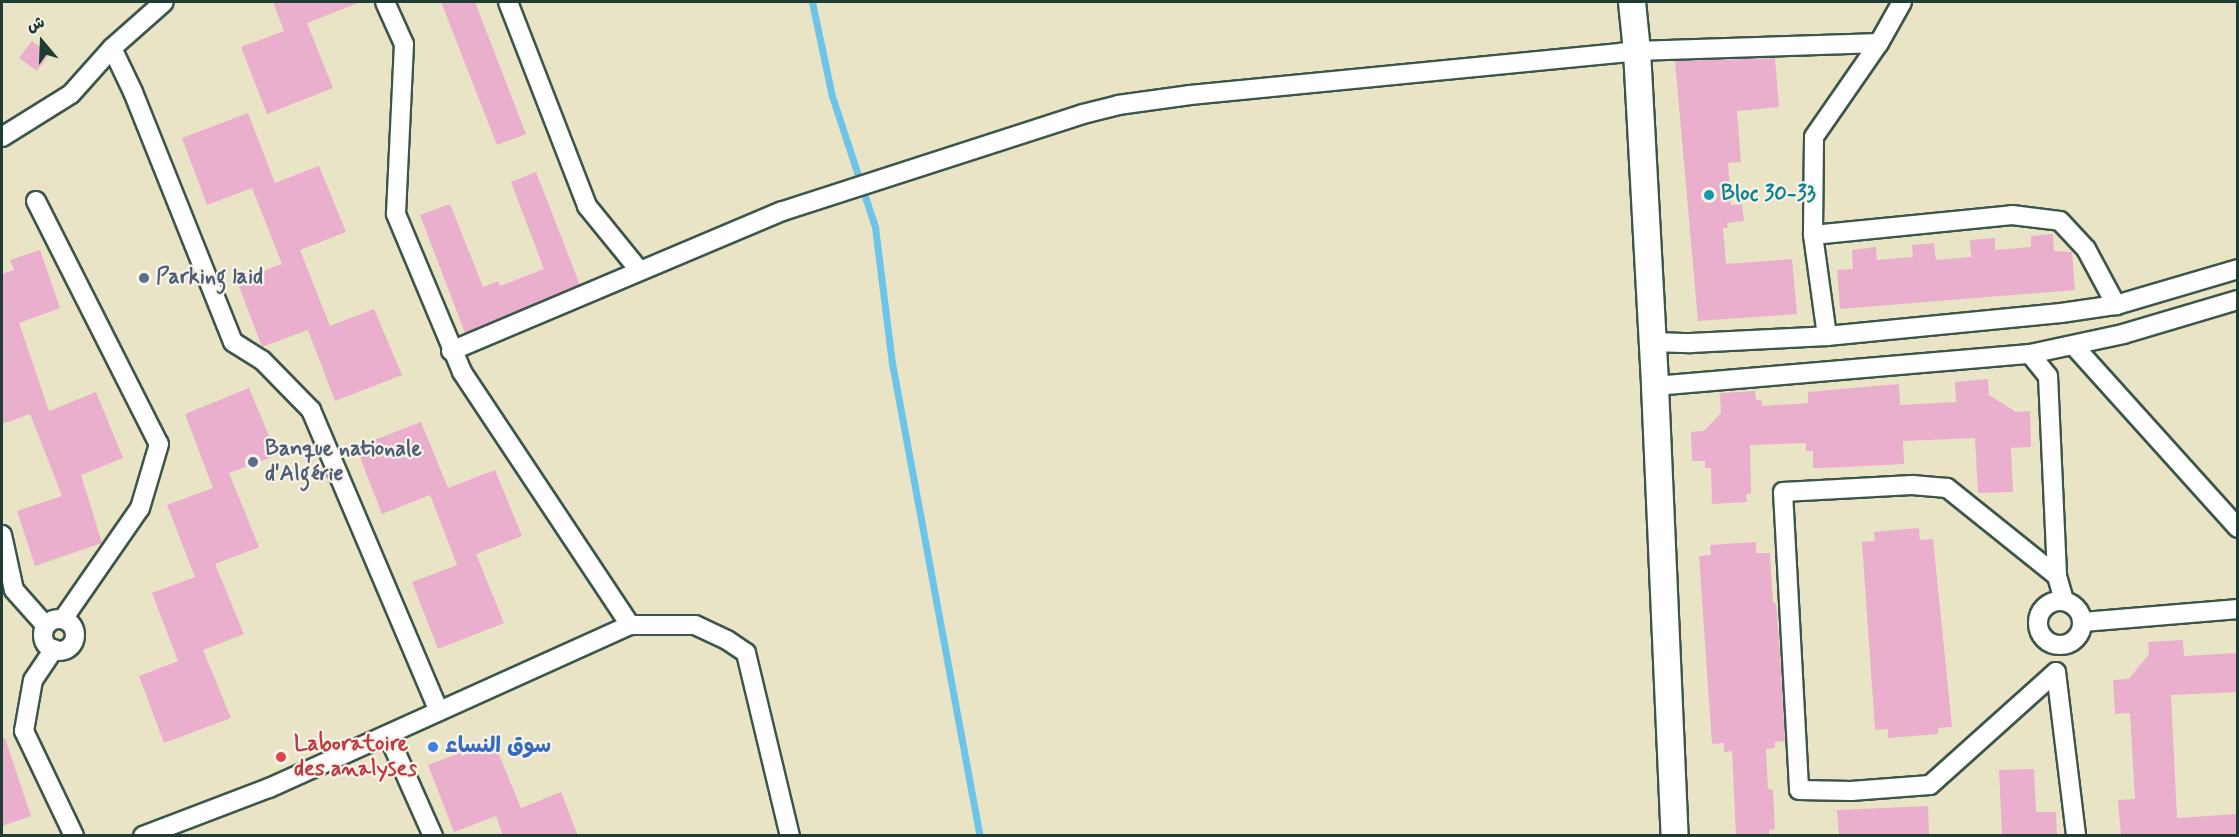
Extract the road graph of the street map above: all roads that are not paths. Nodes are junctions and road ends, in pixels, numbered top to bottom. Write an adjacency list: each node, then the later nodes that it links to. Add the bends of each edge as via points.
1 (164, 2): 7 (street)
2 (385, 2): 19 (street, via 404,44 396,214)
3 (508, 2): 13 (street, via 587,206)
4 (1632, 2): 8 (street)
5 (1902, 2): 6 (street)
6 (1879, 43): 8 (street); 11 (street, via 1814,138)
7 (112, 48): 9 (street, via 71,94); 33 (street, via 233,342 262,360 311,410)
8 (1637, 51): 13 (street, via 1154,99 1083,114 783,211); 17 (street)
9 (2, 137)
10 (36, 201): 28 (street, via 159,444 140,508)
11 (1814, 235): 15 (street, via 2012,214 2060,221 2086,249); 16 (street)
12 (2238, 269): 15 (street)
13 (639, 270): 19 (street)
14 (2238, 300): 18 (street)
15 (2116, 305): 16 (street)
16 (1827, 336): 17 (street)
17 (1653, 342): 21 (street)
18 (2074, 346): 20 (street); 22 (street)
19 (451, 351): 29 (street)
20 (2030, 354): 21 (street); 24 (street, via 2048,376)
21 (1655, 386): 39 (street)
22 (2238, 528)
23 (2, 535): 28 (street, via 14,590)
24 (2057, 576): 25 (street); 32 (street, via 1947,488 1912,485 1783,492 1799,790 1930,785)
25 (2064, 601): 27 (street, via 2077,608); 30 (street, via 2044,608 2038,621 2041,635)
26 (2238, 609): 27 (street)
27 (2083, 621): 30 (street, via 2074,641)
28 (55, 622): 31 (street, via 44,638); 31 (street, via 74,628 75,638 69,647)
29 (630, 625): 33 (street); 38 (street, via 695,624 746,653)
30 (2059, 645): 32 (street)
31 (54, 649): 35 (street, via 33,680 24,731)
32 (2056, 672): 40 (street)
33 (438, 711): 34 (street)
34 (388, 735): 36 (street, via 269,788); 37 (street)
35 (74, 836)
36 (143, 836)
37 (433, 836)
38 (790, 836)
39 (1675, 836)
40 (2076, 836)

